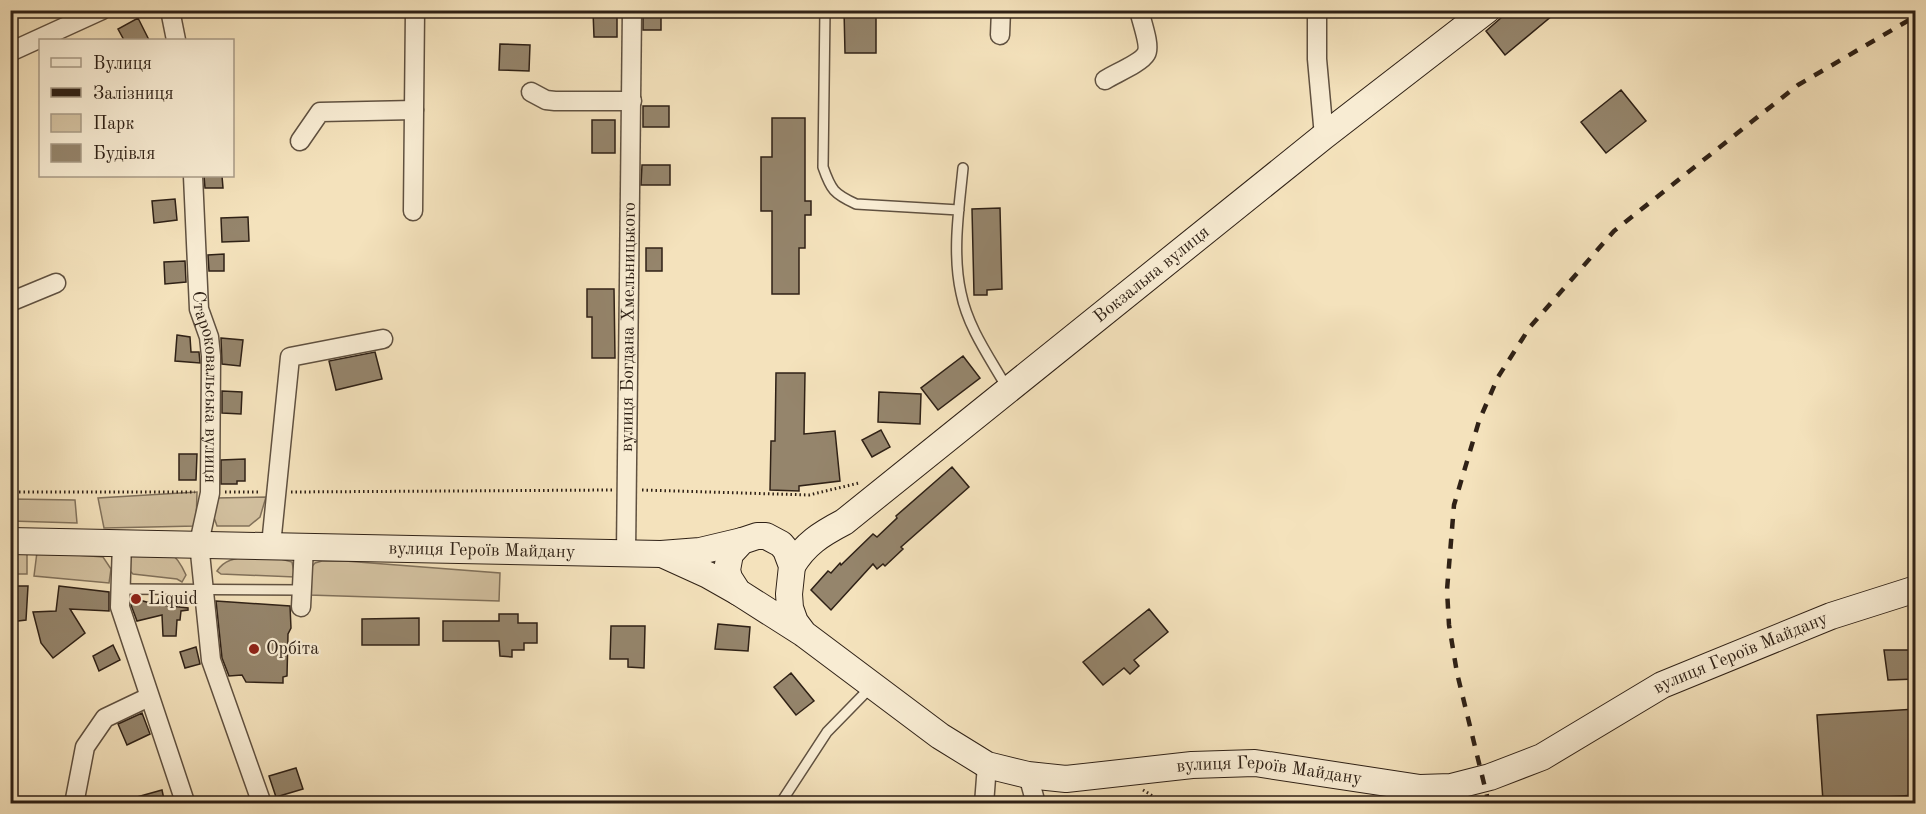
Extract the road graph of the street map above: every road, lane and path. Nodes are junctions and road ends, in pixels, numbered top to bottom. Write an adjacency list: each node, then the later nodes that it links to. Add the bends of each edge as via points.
1 (102, 10): 12 (street)
2 (170, 10): 11 (street)
3 (415, 10): 16 (street)
4 (632, 10): 15 (street, вулиця Богдана Хмельницького)
5 (825, 10): 21 (lane, via 823,167 829,186 856,204)
6 (1001, 10): 10 (street)
7 (1139, 10): 13 (street, via 1147,53)
8 (1317, 10): 17 (street)
9 (1487, 10): 17 (street, Вокзальна вулиця)
10 (1000, 35)
11 (176, 39)
12 (10, 52)
13 (1105, 80)
14 (531, 92): 15 (street, via 555,101)
15 (632, 101): 28 (street, вулиця Богдана Хмельницького)
16 (414, 110): 18 (street, via 320,112); 22 (street)
17 (1324, 136): 26 (street, Вокзальна вулиця)
18 (300, 141)
19 (963, 168): 21 (lane)
20 (192, 177): 31 (street, Староковальська вулиця, via 200,309 211,356)
21 (959, 210): 26 (lane, via 960,292 983,349)
22 (413, 211)
23 (56, 283): 24 (street)
24 (10, 302)
25 (383, 339): 30 (street, via 290,357)
26 (1008, 389): 32 (street, Вокзальна вулиця, via 844,522)
27 (867, 477): 28 (path, via 857,484 809,495)
28 (627, 490): 30 (path); 40 (street, вулиця Богдана Хмельницького)
29 (10, 492): 31 (path)
30 (276, 492): 31 (path); 38 (street)
31 (210, 493): 37 (street, Староковальська вулиця)
32 (815, 537): 33 (street, Вокзальна вулиця, via 798,541); 42 (street, Вокзальна вулиця)
33 (774, 539): 35 (street, вулиця Героїв Майдану, via 758,536); 42 (street, via 786,550)
34 (10, 541): 36 (street, вулиця Героїв Майдану)
35 (742, 541): 41 (street, вулиця Героїв Майдану, via 700,551); 46 (street, via 730,554 727,570)
36 (122, 542): 37 (street, вулиця Героїв Майдану); 43 (street)
37 (199, 543): 38 (street, вулиця Героїв Майдану); 45 (street, Староковальська вулиця)
38 (271, 545): 39 (street, вулиця Героїв Майдану)
39 (304, 546): 40 (street, вулиця Героїв Майдану); 47 (street)
40 (626, 553): 41 (street, вулиця Героїв Майдану)
41 (661, 554): 46 (street, вулиця Героїв Майдану)
42 (791, 570): 46 (street, via 788,583 777,595 769,599); 48 (street, вулиця Героїв Майдану, via 790,608)
43 (120, 589): 45 (lane); 50 (street, via 120,607)
44 (1916, 589): 52 (street, вулиця Героїв Майдану, via 1831,616 1662,686 1542,757 1451,787 1420,788 1255,763 1192,765 1066,779)
45 (204, 590): 47 (lane); 55 (street, Староковальська вулиця, via 211,660)
46 (745, 596): 48 (street, вулиця Героїв Майдану)
47 (302, 598)
48 (804, 634): 49 (street, вулиця Героїв Майдану)
49 (873, 685): 51 (street, вулиця Героїв Майдану, via 940,736); 56 (lane, via 826,732)
50 (149, 697): 53 (street); 54 (street, via 105,718 85,747)
51 (987, 765): 52 (street, вулиця Героїв Майдану); 57 (street)
52 (1028, 775): 58 (street)
53 (184, 802)
54 (74, 804)
55 (261, 804)
56 (780, 804)
57 (984, 804)
58 (1036, 804)

